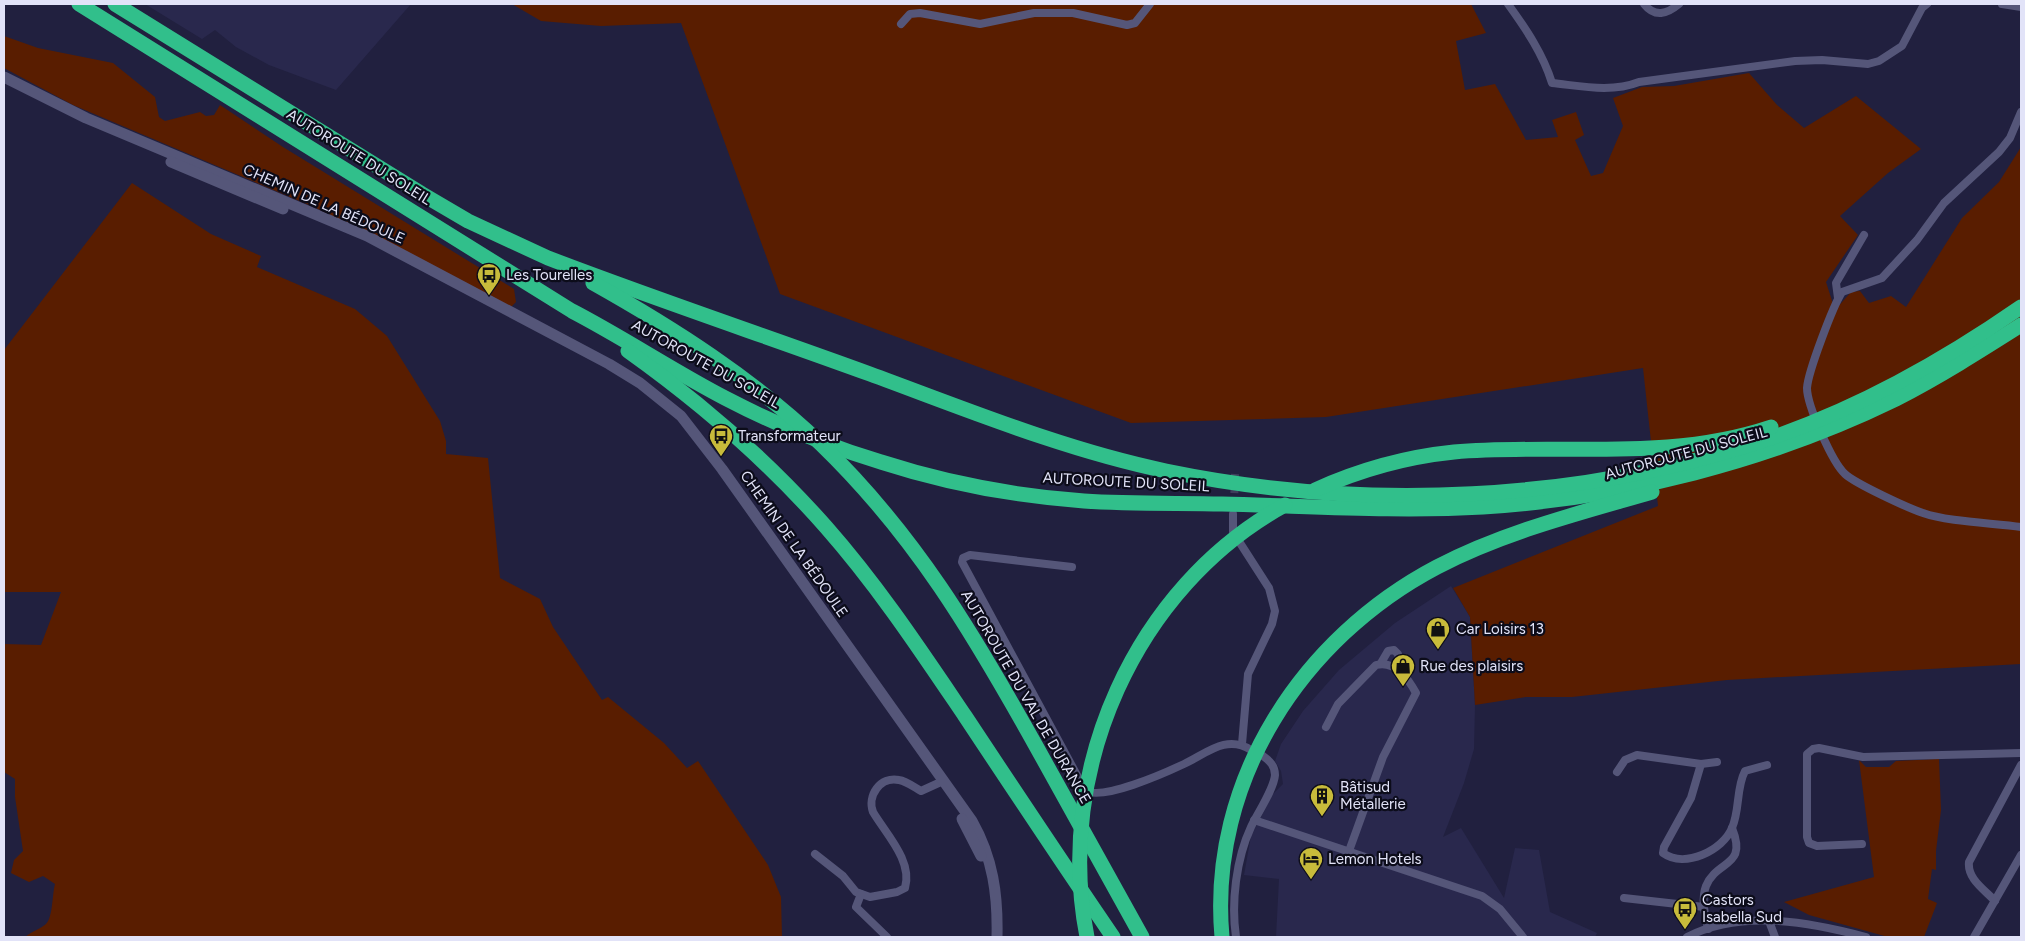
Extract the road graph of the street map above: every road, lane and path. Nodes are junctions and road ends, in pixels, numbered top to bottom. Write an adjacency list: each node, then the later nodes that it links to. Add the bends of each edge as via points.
1 (79, 4): 19 (highway, AUTOROUTE DU SOLEIL)
2 (115, 4): 15 (highway, AUTOROUTE DU SOLEIL, via 468,221)
3 (1150, 4): 10 (street, via 1135,23 1128,25 1094,16 1051,12 980,24 920,13 910,14)
4 (1508, 4): 7 (street, via 1533,40 1552,83 1609,88 1795,61 1868,64 1902,46)
5 (1644, 4): 6 (street, via 1658,14 1666,13)
6 (1679, 4)
7 (1927, 4)
8 (2002, 4): 9 (street)
9 (2021, 7)
10 (902, 24)
11 (4, 77): 36 (street, CHEMIN DE LA BÉDOULE, via 86,118 367,236 608,364 646,388 681,416 722,469)
12 (4, 85): 36 (street, CHEMIN DE LA BÉDOULE, via 193,172 365,242 617,377 660,407 717,472)
13 (2021, 112): 16 (street, via 2010,138 1999,152 1944,203 1917,240 1882,278 1847,289)
14 (1864, 235): 16 (street, via 1836,283)
15 (548, 258): 18 (highway, AUTOROUTE DU SOLEIL, via 1057,442 1120,460 1255,487 1386,496 1536,487 1606,478 1712,455 1775,436 1872,394 1949,353); 54 (highway, AUTOROUTE DU VAL DE DURANCE, via 681,334 742,377 776,404 849,473 917,553 964,620)
16 (1838, 298): 23 (street, via 1807,389 1837,466 1851,479 1924,513)
17 (2021, 299): 49 (highway, via 1933,353 1873,384 1798,418 1764,429 1708,442 1661,448 1455,452 1402,460 1350,475 1278,509 1221,551 1165,610 1137,651 1115,694 1094,754 1080,837 1080,884)
18 (2021, 307)
19 (572, 311): 21 (highway, AUTOROUTE DU SOLEIL, via 724,397 837,447 942,479 1063,499 1358,508 1501,505 1573,498 1648,484); 53 (highway, via 718,419 764,461 826,527 869,578 909,634)
20 (2021, 325): 21 (highway, AUTOROUTE DU SOLEIL, via 1957,366 1900,397)
21 (1806, 438): 29 (highway, via 1718,472 1505,538 1461,555 1414,580 1368,611 1321,655 1282,705)
22 (1233, 514): 28 (street, via 1232,532 1269,588 1275,611 1248,674)
23 (2021, 527)
24 (1072, 567): 28 (street, via 970,555 962,562 1085,790 1095,795 1111,792 1170,770 1217,746)
25 (1382, 663): 26 (street); 26 (street, via 1388,651 1394,650); 27 (street, via 1370,669 1338,704)
26 (1401, 670): 40 (street, via 1415,695 1383,757)
27 (1326, 727)
28 (1242, 744): 29 (street)
29 (1256, 753): 37 (street, via 1272,765 1275,776); 55 (highway, via 1242,788 1226,846 1221,898)
30 (2021, 753): 39 (street, via 1863,757 1813,749 1807,754 1807,837 1810,843 1817,846)
31 (1717, 762): 32 (street)
32 (1701, 764): 35 (street, via 1637,755 1625,760); 38 (street, via 1691,798 1664,847 1664,853 1688,859 1700,856 1718,845)
33 (1767, 765): 38 (street, via 1745,771)
34 (2021, 765): 45 (street, via 1968,867 1973,878)
35 (1617, 772)
36 (940, 782): 43 (street, via 920,791 899,780 885,782 872,792 870,803 873,812 906,866 908,877 905,888 897,892 870,897); 51 (street, CHEMIN DE LA BÉDOULE, via 980,854 988,882); 52 (street, CHEMIN DE LA BÉDOULE, via 982,838 995,885)
37 (1254, 820): 40 (street); 56 (street, via 1246,837 1237,875)
38 (1732, 828): 46 (street, via 1738,843 1736,854 1706,886)
39 (1862, 844)
40 (1350, 852): 57 (street, via 1482,896 1500,909)
41 (815, 854): 43 (street)
42 (2021, 855): 45 (street)
43 (861, 894): 50 (street, via 856,907)
44 (1624, 898): 46 (street)
45 (1995, 900): 61 (street)
46 (1704, 907): 48 (street)
47 (1769, 921): 48 (street); 59 (street); 60 (street, via 1818,925)
48 (1708, 929): 58 (street)
49 (1086, 934)
50 (887, 937)
51 (990, 937)
52 (997, 937)
53 (1113, 937)
54 (1142, 937)
55 (1222, 937)
56 (1236, 937)
57 (1523, 937)
58 (1687, 937)
59 (1775, 937)
60 (1866, 937)
61 (1974, 937)

